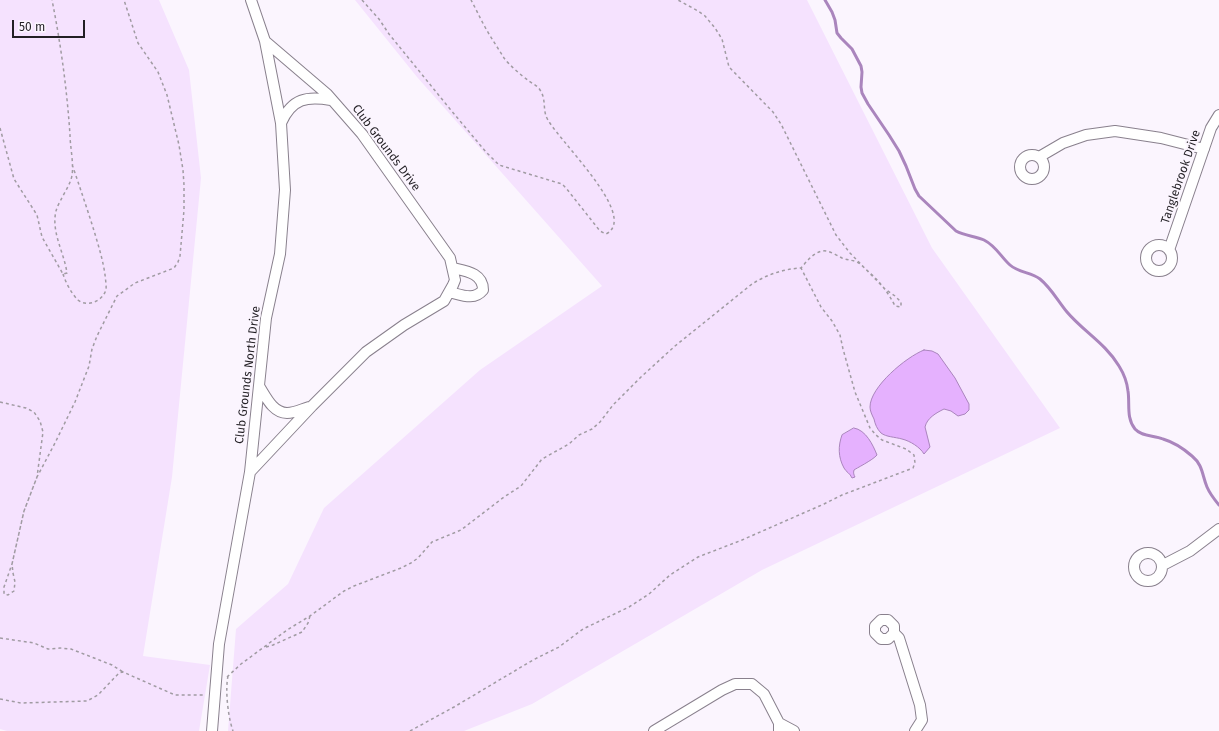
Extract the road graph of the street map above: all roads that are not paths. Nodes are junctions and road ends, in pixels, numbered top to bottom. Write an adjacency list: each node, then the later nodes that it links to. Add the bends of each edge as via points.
1 (251, 0): 2 (street, Club Grounds North Drive)
2 (265, 41): 3 (street, Club Grounds Drive); 5 (street, Club Grounds North Drive)
3 (331, 100): 5 (street, via 307,98 299,101 285,113); 9 (street, Club Grounds Drive, via 362,134 450,258)
4 (1219, 115): 6 (street, Tanglebrook Drive, via 1211,128)
5 (281, 123): 11 (street, Club Grounds North Drive, via 285,190 280,254 266,318)
6 (1204, 149): 7 (street, via 1161,138 1115,131 1074,138); 8 (street, Tanglebrook Drive)
7 (1039, 156)
8 (1169, 250)
9 (453, 268): 10 (street, via 455,280); 10 (street, via 472,273 481,279 483,290 471,297)
10 (449, 292): 12 (street, via 444,301 366,352)
11 (259, 386): 12 (street, via 271,405 280,412 294,412); 13 (street, Club Grounds North Drive)
12 (312, 406): 13 (street)
13 (250, 472): 18 (street, Club Grounds North Drive, via 219,644)
14 (1219, 530): 15 (street, via 1190,551)
15 (1163, 565)
16 (894, 634): 21 (street, via 898,638 920,705 922,720)
17 (779, 727): 19 (street, via 764,694 752,684 735,684); 20 (street)
18 (212, 731)
19 (654, 731)
20 (794, 731)
21 (915, 731)

